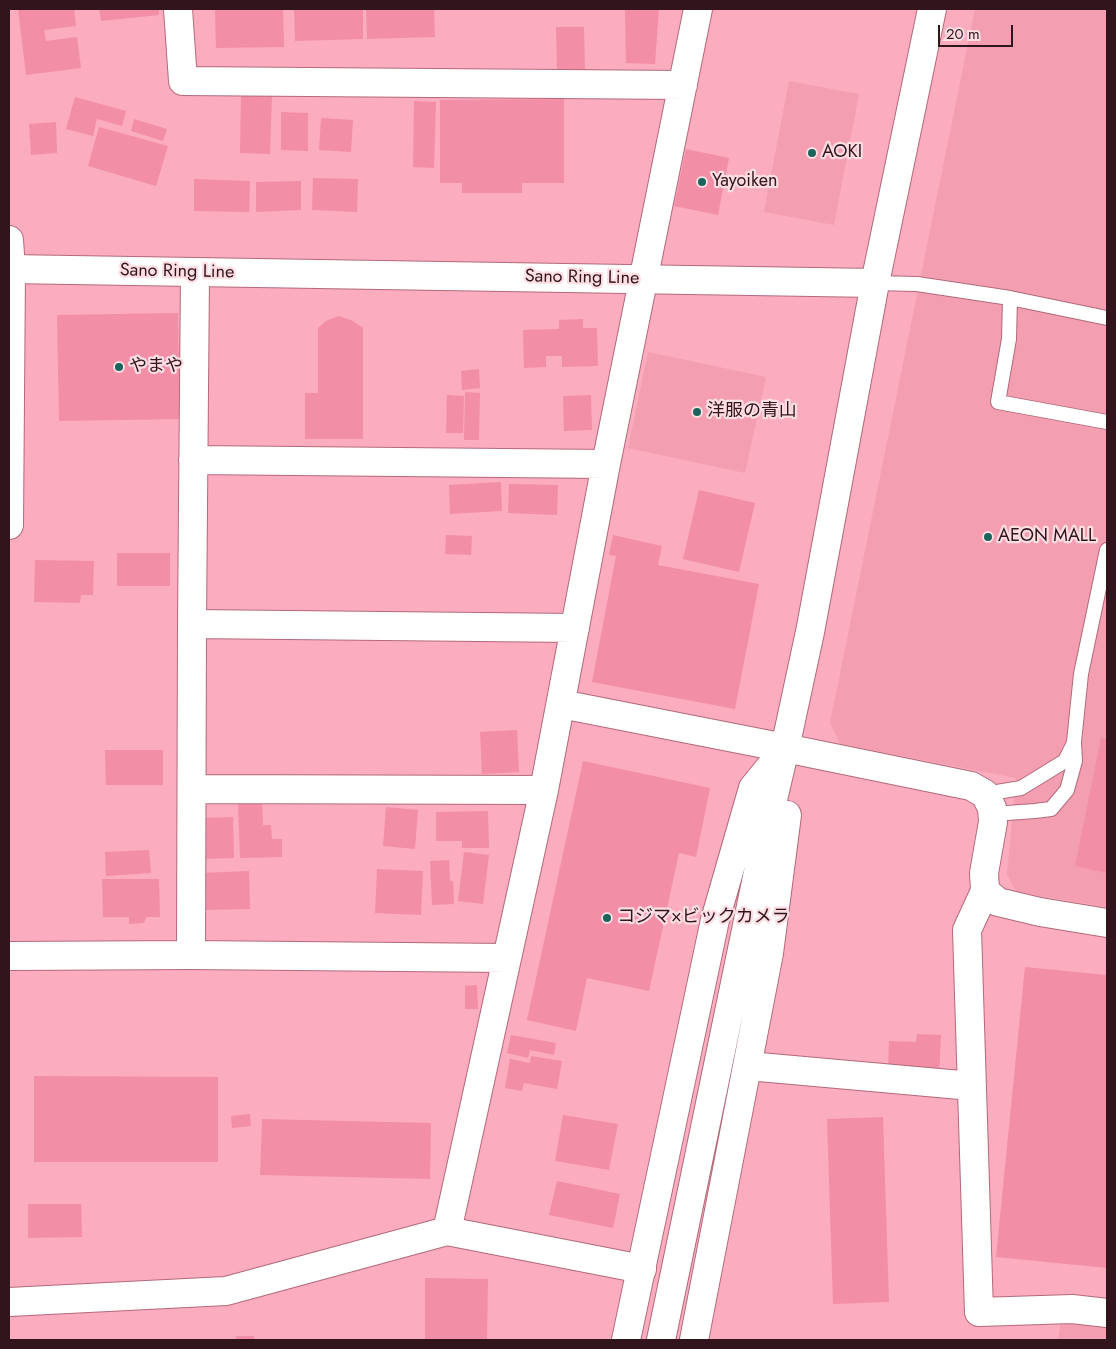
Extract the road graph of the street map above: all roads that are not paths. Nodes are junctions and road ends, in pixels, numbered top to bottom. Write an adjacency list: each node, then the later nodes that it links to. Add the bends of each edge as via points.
1 (178, 9): 4 (street, via 184,81)
2 (698, 9): 4 (street)
3 (932, 9): 9 (street)
4 (683, 85): 8 (street)
5 (9, 240): 6 (street)
6 (10, 269): 7 (street, Sano Ring Line); 15 (street)
7 (195, 273): 8 (street, Sano Ring Line); 13 (street)
8 (643, 279): 9 (street, Sano Ring Line); 14 (street)
9 (875, 283): 10 (lane, via 917,284); 21 (street)
10 (1010, 298): 11 (lane); 12 (lane, via 1009,339 998,402)
11 (1107, 318)
12 (1107, 422)
13 (193, 460): 14 (street); 17 (street)
14 (606, 464): 18 (street)
15 (9, 525)
16 (1107, 550): 20 (lane, via 1081,674)
17 (192, 624): 18 (street); 22 (street)
18 (575, 628): 19 (street)
19 (561, 704): 21 (street); 23 (street)
20 (1074, 742): 24 (lane, via 1065,762); 24 (lane, via 1075,761 1067,790 1051,809 1035,811)
21 (786, 748): 24 (street, via 970,786); 30 (street, via 790,790 769,953); 33 (street, via 753,788 716,920); 37 (street)
22 (192, 790): 23 (street); 27 (street)
23 (544, 790): 29 (street)
24 (989, 804): 25 (street, via 993,822 984,873)
25 (985, 891): 26 (street, via 998,902); 31 (street, via 967,930)
26 (1107, 923)
27 (191, 955): 28 (street); 29 (street)
28 (9, 956)
29 (507, 958): 32 (street)
30 (748, 1066): 31 (street); 38 (street)
31 (972, 1086): 35 (street, via 979,1312 1072,1310)
32 (447, 1231): 33 (street); 34 (street, via 226,1292)
33 (642, 1269): 36 (street)
34 (9, 1302)
35 (1107, 1313)
36 (626, 1340)
37 (661, 1340)
38 (694, 1340)

